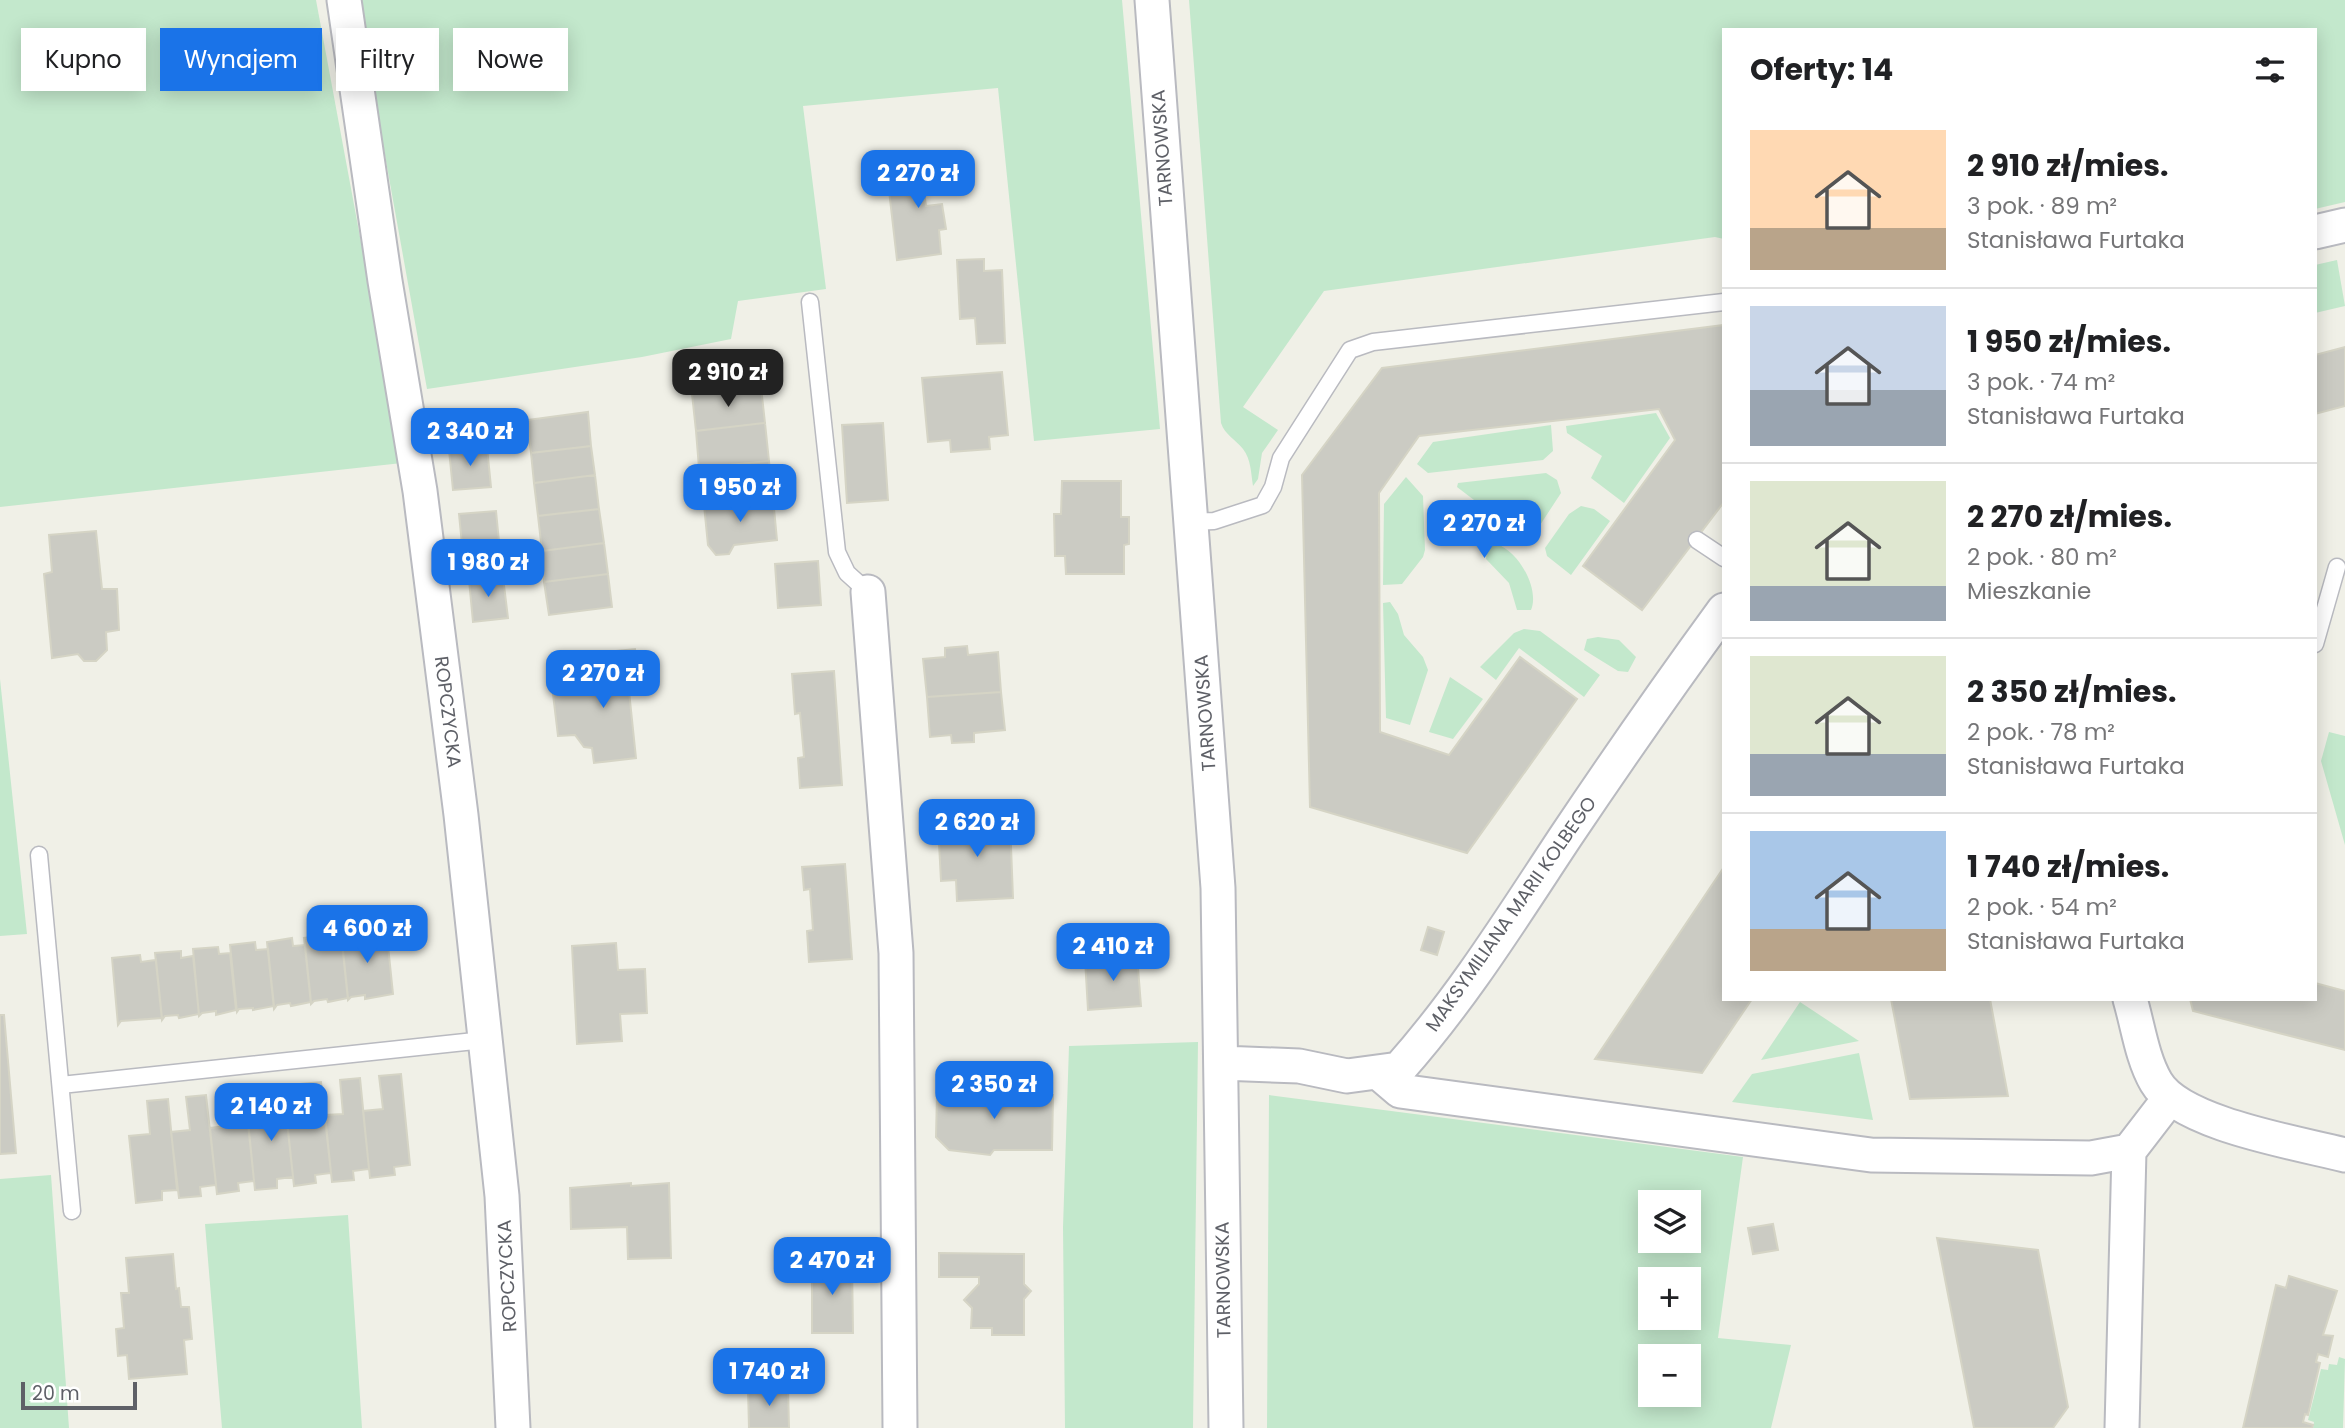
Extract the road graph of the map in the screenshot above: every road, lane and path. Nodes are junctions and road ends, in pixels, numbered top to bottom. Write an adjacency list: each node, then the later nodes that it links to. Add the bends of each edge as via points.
1 (344, 0): 16 (street, ROPCZYCKA, via 420,491)
2 (1152, 0): 7 (street, TARNOWSKA)
3 (2345, 225): 4 (street)
4 (2317, 232)
5 (810, 302): 11 (lane, via 837,552 847,573)
6 (1722, 302): 7 (lane, via 1373,342 1350,350 1281,458 1262,505 1214,521)
7 (1191, 522): 17 (street, TARNOWSKA, via 1218,888)
8 (1697, 540): 9 (lane)
9 (1722, 557)
10 (2337, 567): 13 (lane)
11 (867, 592): 25 (street, via 897,953)
12 (1722, 613): 18 (street, MAKSYMILIANA MARII KOLBEGO, via 1437,1026 1399,1069)
13 (2317, 637)
14 (39, 855): 19 (lane)
15 (2131, 1001): 20 (street, via 2148,1065)
16 (484, 1040): 19 (lane); 24 (street, ROPCZYCKA, via 502,1196)
17 (1221, 1063): 18 (street, MAKSYMILIANA MARII KOLBEGO, via 1299,1066 1347,1076); 26 (street, TARNOWSKA)
18 (1380, 1074): 21 (street, via 1400,1091 1871,1154 2091,1158)
19 (61, 1085): 23 (lane)
20 (2169, 1099): 21 (street); 22 (street, via 2230,1125)
21 (2129, 1151): 27 (street)
22 (2345, 1155)
23 (72, 1211)
24 (513, 1428)
25 (900, 1428)
26 (1226, 1428)
27 (2122, 1428)

